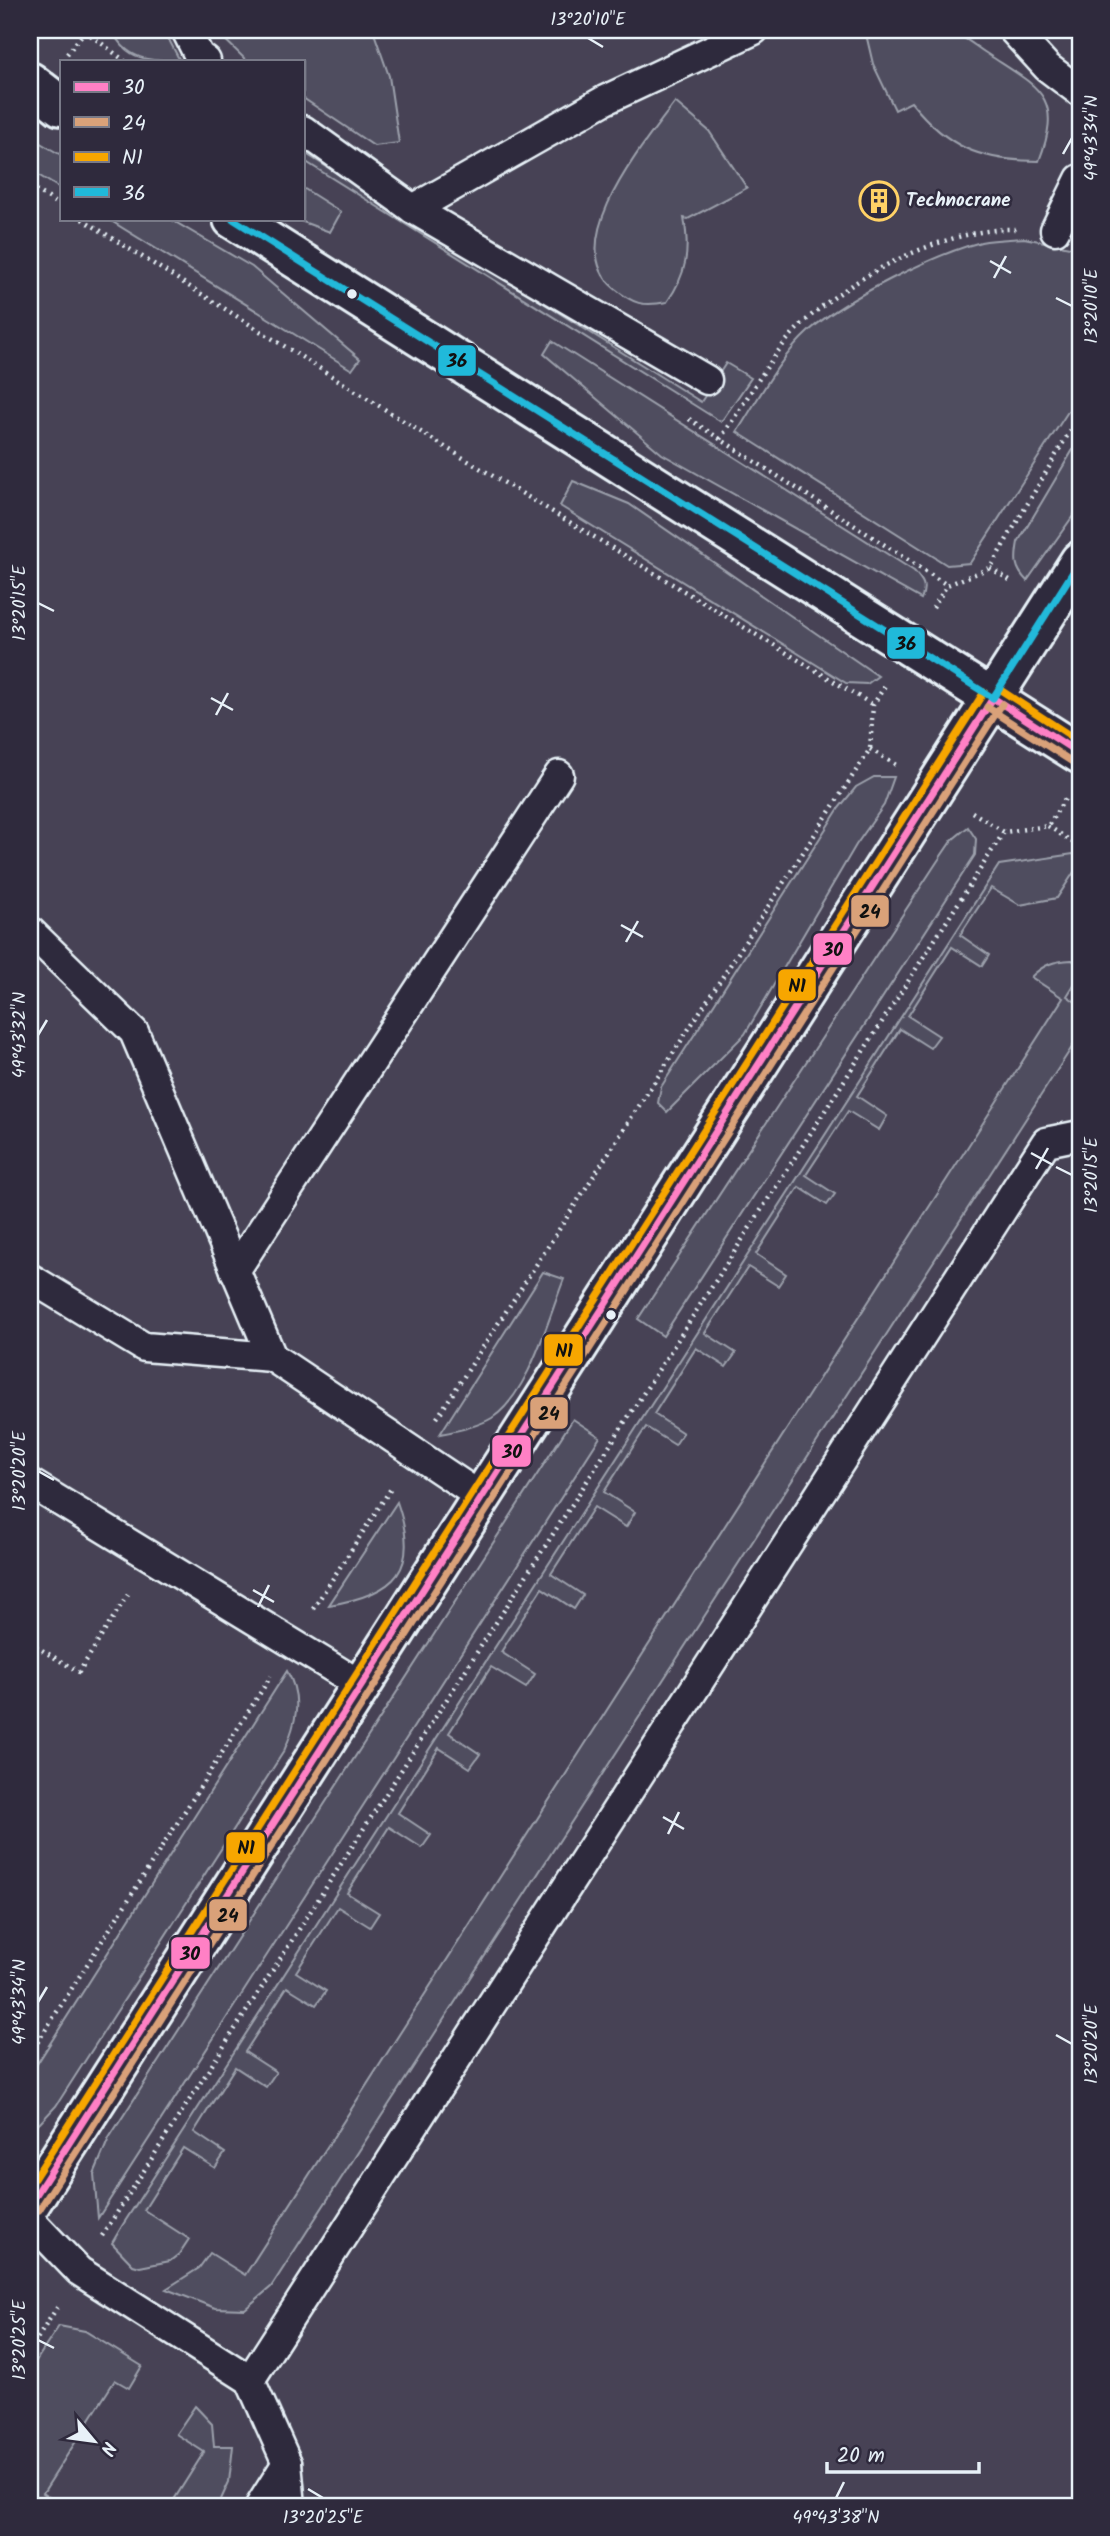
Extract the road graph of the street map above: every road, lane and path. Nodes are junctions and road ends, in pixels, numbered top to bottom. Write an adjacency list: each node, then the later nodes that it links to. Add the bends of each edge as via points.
1 (186, 30): 7 (lane)
2 (754, 30): 15 (lane, via 606,100)
3 (1013, 30): 9 (lane, via 1047,67)
4 (85, 31): 5 (path); 6 (path)
5 (63, 60)
6 (124, 60)
7 (205, 60)
8 (30, 82): 10 (street)
9 (1080, 92)
10 (60, 105)
11 (304, 131): 15 (lane)
12 (1080, 179): 18 (lane)
13 (30, 186): 14 (path)
14 (60, 205)
15 (413, 209): 19 (lane)
16 (84, 220): 35 (path, via 440,444 873,705 870,749)
17 (235, 220): 24 (street)
18 (1055, 230): 21 (path, via 995,229 938,241 826,302 784,344)
19 (707, 380)
20 (1080, 414): 23 (path, via 989,568)
21 (720, 439)
22 (1080, 561): 24 (street)
23 (947, 585)
24 (993, 698): 25 (street); 37 (street)
25 (1080, 754)
26 (559, 775): 32 (lane)
27 (1067, 795): 28 (path)
28 (1048, 826): 29 (path); 45 (path, via 1004,832)
29 (1080, 847)
30 (30, 931): 32 (lane, via 134,1032)
31 (1080, 1135): 47 (lane, via 1046,1142)
32 (235, 1271): 34 (lane)
33 (30, 1278): 34 (lane, via 144,1347)
34 (272, 1357): 35 (lane)
35 (414, 1452): 37 (lane); 40 (path)
36 (30, 1483): 38 (lane)
37 (481, 1497): 41 (street)
38 (151, 1557): 39 (path, via 79,1672); 40 (lane)
39 (30, 1643)
40 (292, 1643): 41 (lane); 42 (path)
41 (362, 1685): 43 (street)
42 (30, 2054)
43 (30, 2203)
44 (30, 2220): 45 (lane)
45 (79, 2271): 46 (path); 47 (lane)
46 (30, 2350)
47 (250, 2379): 48 (lane)
48 (287, 2463): 49 (lane); 50 (lane)
49 (260, 2506)
50 (291, 2506)

